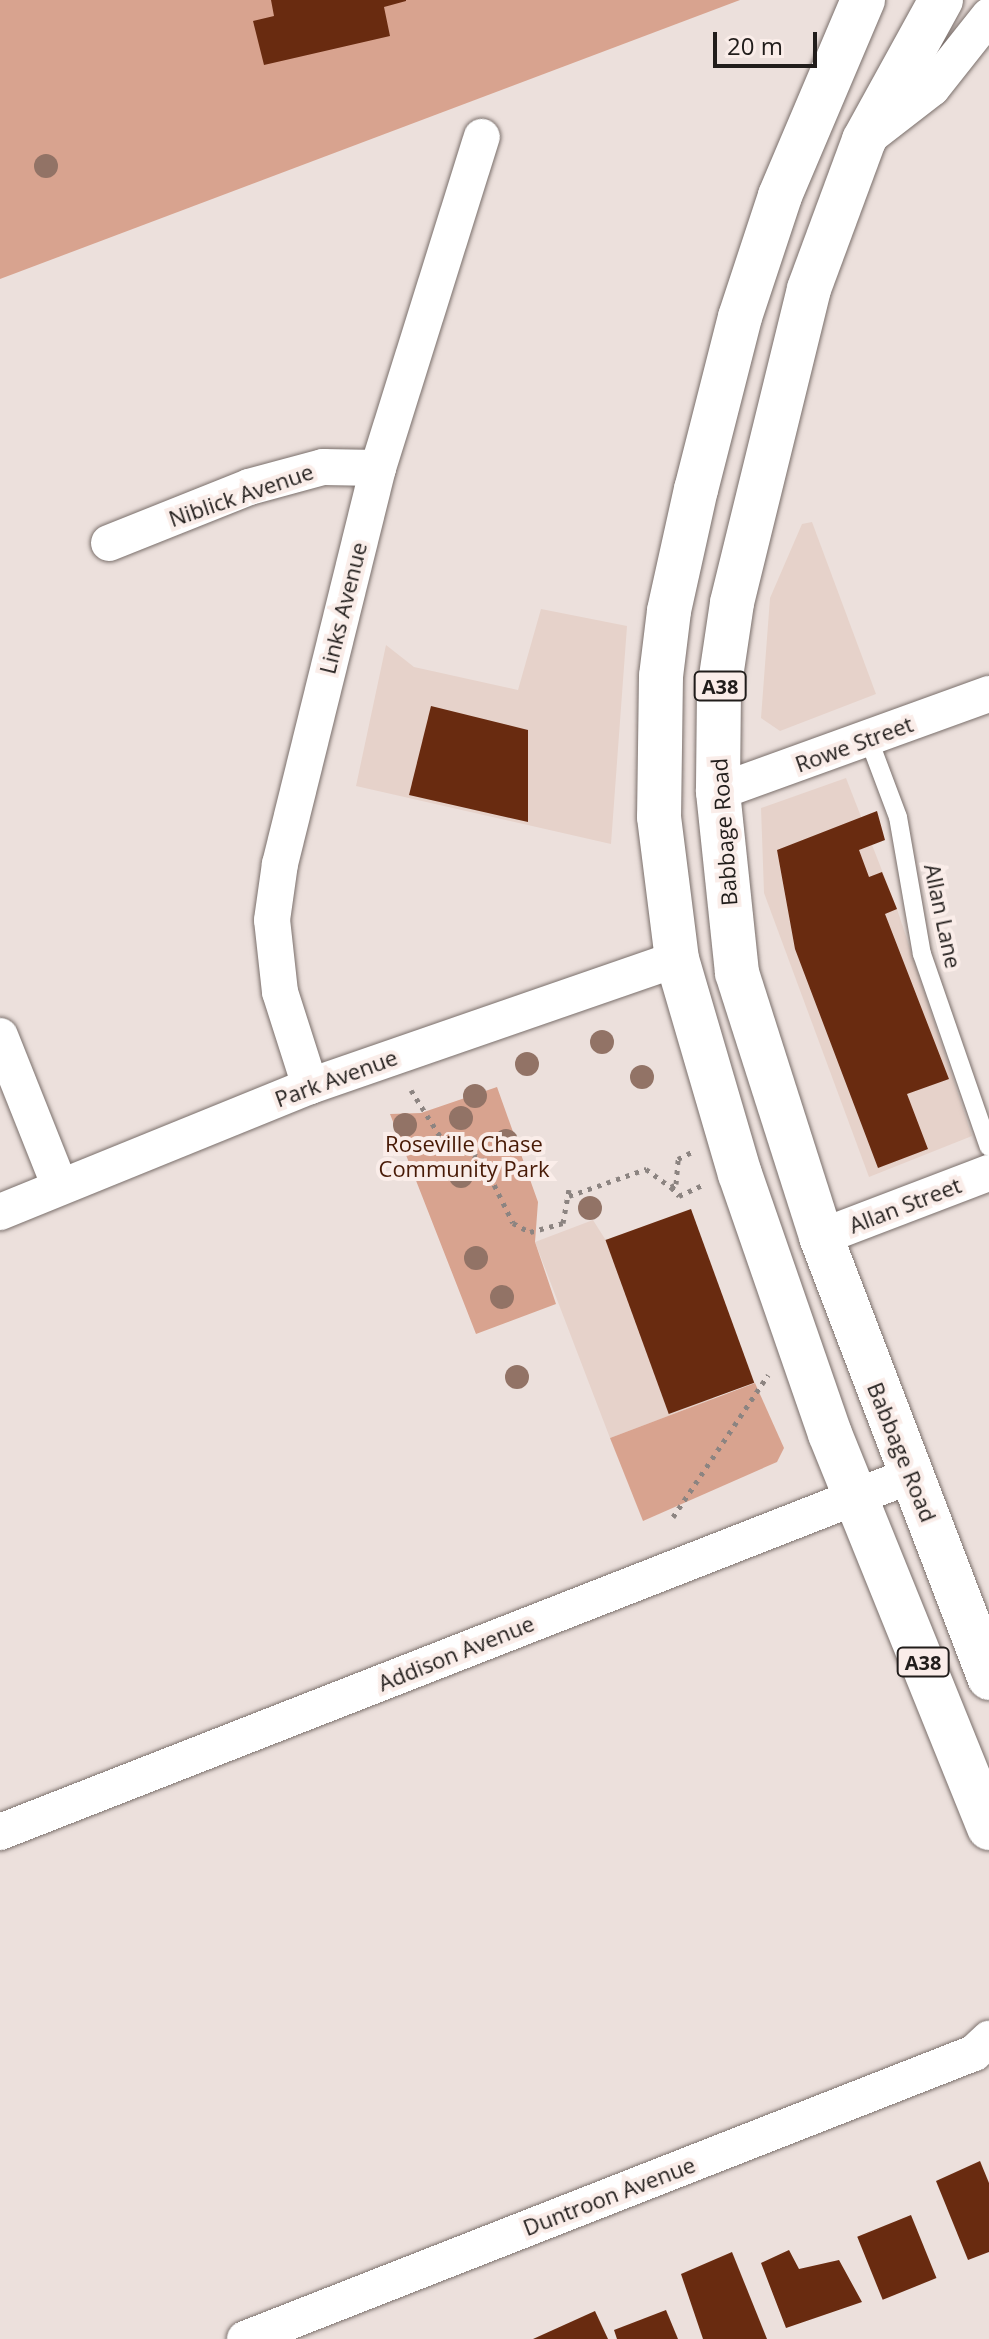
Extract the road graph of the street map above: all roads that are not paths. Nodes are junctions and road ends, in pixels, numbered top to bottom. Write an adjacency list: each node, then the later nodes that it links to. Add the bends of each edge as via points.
1 (863, 0): 11 (highway, A38, via 780,196 740,317 669,611 658,734 659,817)
2 (941, 0): 5 (highway, A38)
3 (989, 16): 5 (street, via 932,88)
4 (482, 137): 6 (street, Links Avenue)
5 (864, 140): 10 (highway, Babbage Road / A38, via 809,289 743,543 719,690)
6 (378, 468): 7 (street, Niblick Avenue, via 323,467 264,483); 13 (street, Links Avenue, via 280,864 272,920 280,992)
7 (109, 543)
8 (989, 694): 9 (street, Rowe Street)
9 (869, 740): 10 (street, Rowe Street); 14 (lane, Allan Lane, via 898,817 922,954)
10 (718, 792): 18 (highway, Babbage Road / A38, via 737,973)
11 (677, 959): 13 (street, Park Avenue); 20 (highway, A38, via 740,1174)
12 (0, 1036): 16 (street)
13 (310, 1086): 16 (street, Park Avenue)
14 (989, 1147)
15 (989, 1173): 18 (street, Allan Street)
16 (60, 1187): 17 (street, Park Avenue)
17 (0, 1212)
18 (821, 1237): 19 (highway, Babbage Road / A38)
19 (912, 1475): 20 (street, Addison Avenue); 21 (highway, Babbage Road / A38)
20 (856, 1496): 22 (highway, A38); 23 (street, Addison Avenue)
21 (989, 1678)
22 (989, 1828)
23 (0, 1832)
24 (984, 2049): 25 (street, Duntroon Avenue)
25 (245, 2339)

